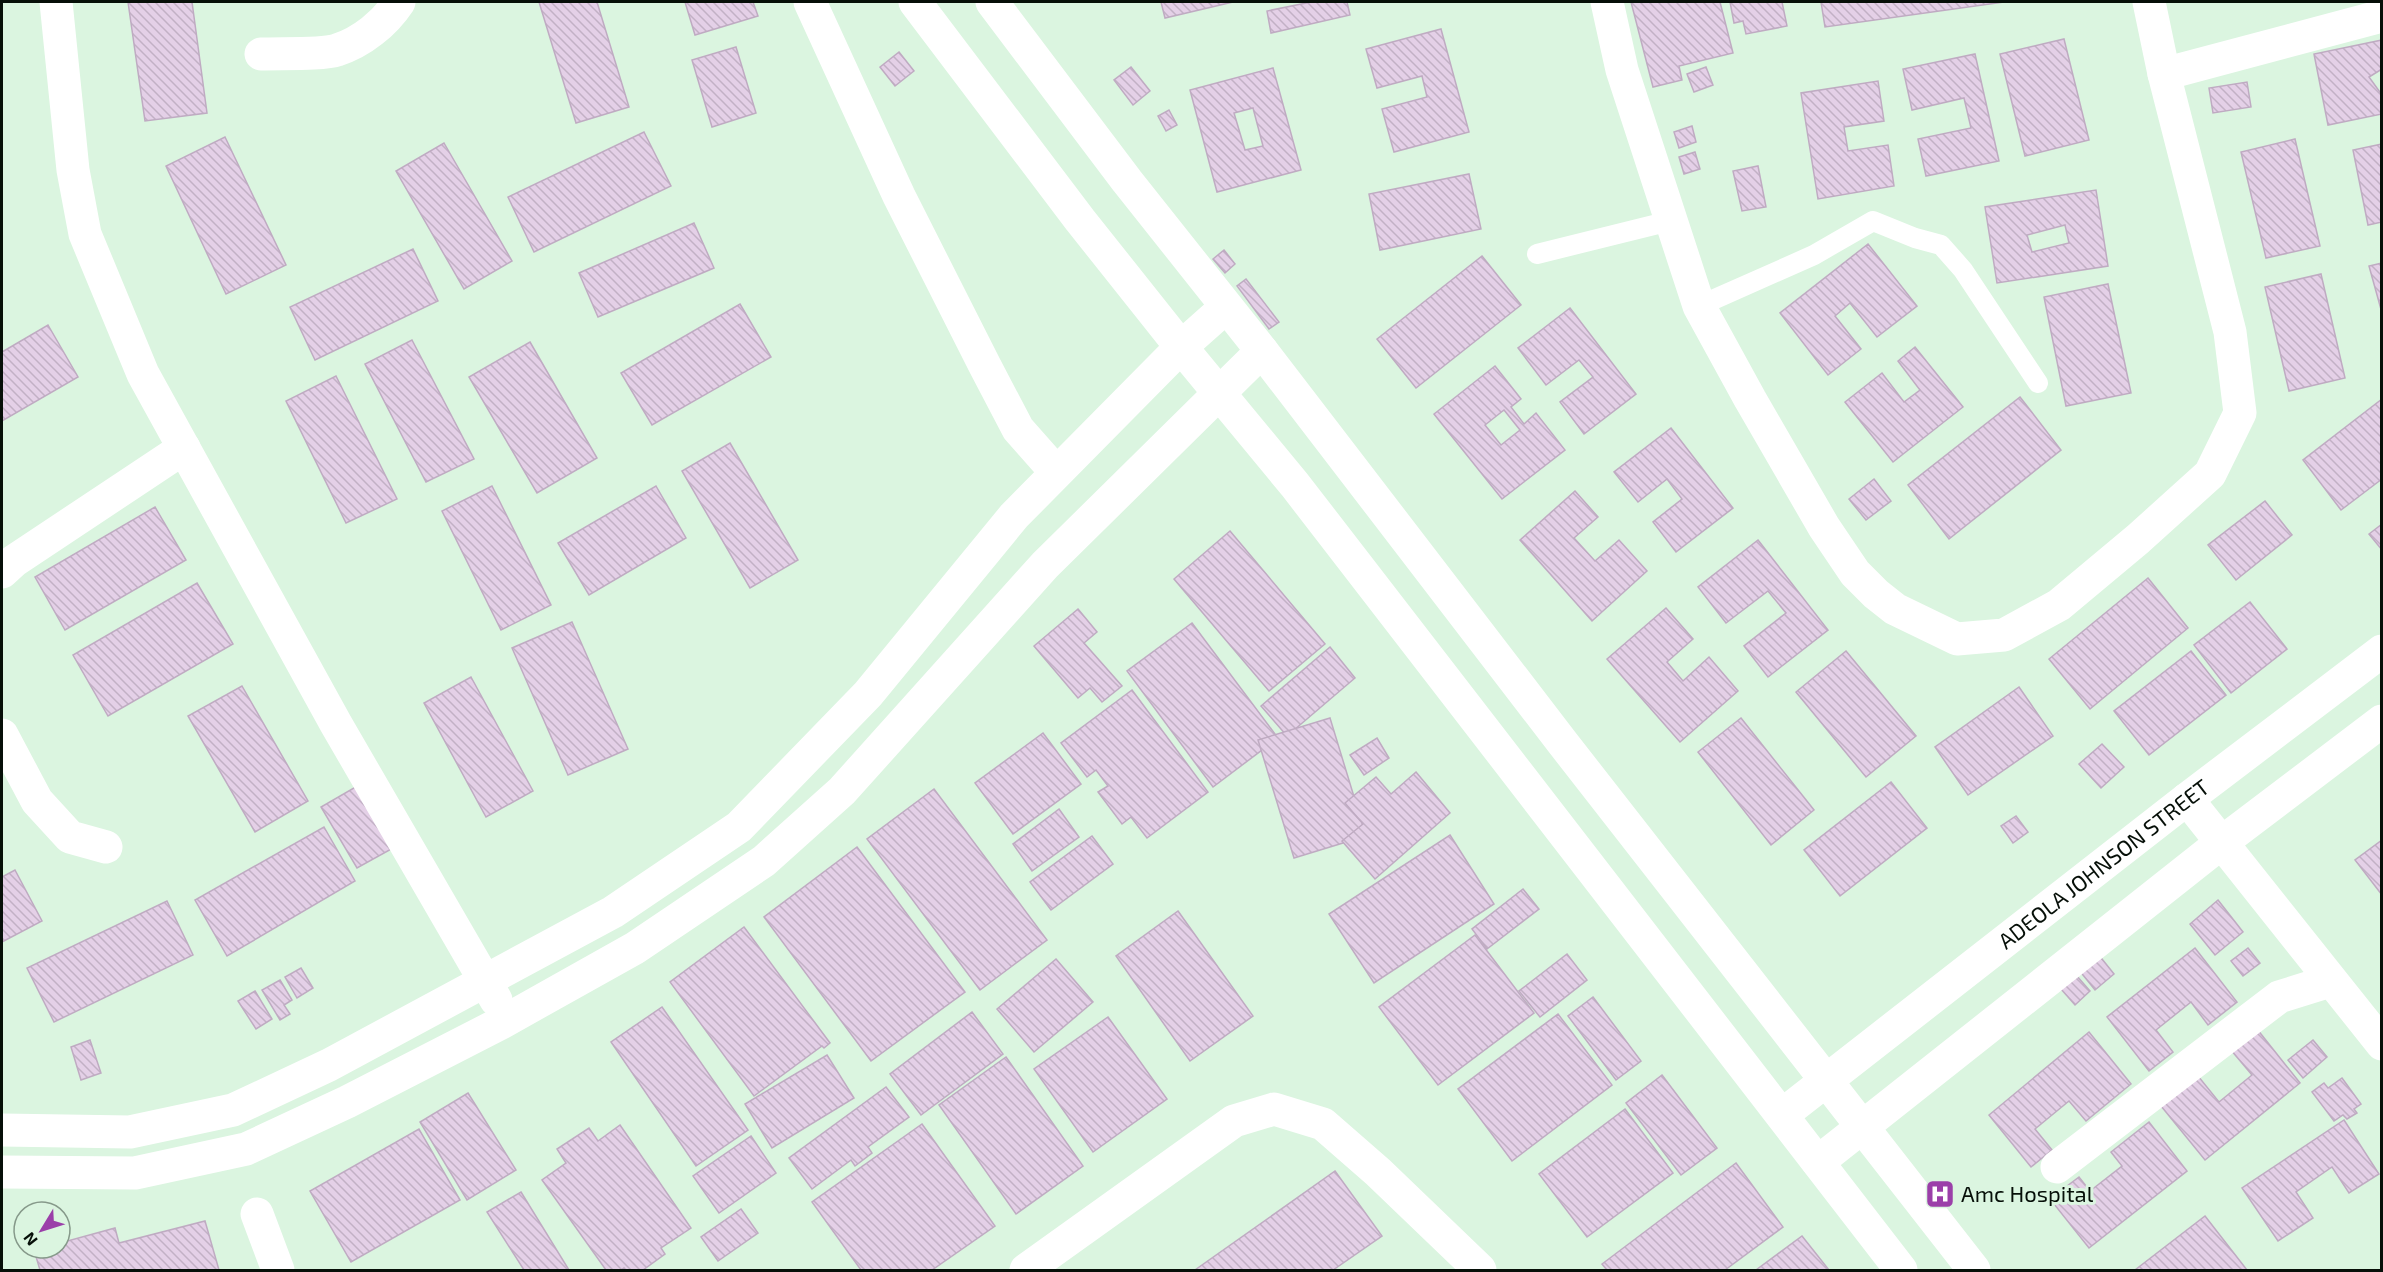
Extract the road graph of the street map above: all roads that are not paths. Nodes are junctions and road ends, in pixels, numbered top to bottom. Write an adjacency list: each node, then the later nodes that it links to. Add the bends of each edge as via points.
1 (56, 2): 19 (street, via 73,170 85,234 143,374)
2 (399, 2): 9 (street, via 389,17 362,38 335,51)
3 (810, 2): 20 (street, via 899,196 1018,429)
4 (915, 2): 15 (street)
5 (992, 2): 14 (street)
6 (1607, 2): 11 (street, via 1623,70)
7 (2149, 2): 10 (street)
8 (2382, 16): 10 (street)
9 (261, 54)
10 (2164, 74): 13 (street, via 2230,332 2240,413 2210,474 2059,604 2004,635 1957,639 1895,609 1855,573 1824,528)
11 (1670, 221): 12 (lane); 13 (street)
12 (1537, 254)
13 (1699, 306): 17 (lane, via 1814,255 1873,221 1941,245 1963,270)
14 (1226, 307): 15 (street); 16 (street)
15 (1181, 347): 18 (street); 20 (street)
16 (1262, 351): 18 (street); 32 (street)
17 (2038, 383)
18 (1218, 393): 30 (street, via 1045,565 842,791 764,861 635,948); 33 (street, via 1295,485)
19 (184, 448): 21 (street); 29 (street, via 336,724)
20 (1056, 472): 29 (street, via 1014,516 868,694 739,827 612,912)
21 (2, 572)
22 (2382, 651): 25 (street, ADEOLA JOHNSON STREET)
23 (2382, 721): 26 (street)
24 (2, 735): 27 (street, via 37,801 70,837)
25 (2187, 799): 26 (street); 32 (street, ADEOLA JOHNSON STREET)
26 (2221, 843): 28 (street); 34 (street)
27 (106, 847)
28 (2330, 981): 31 (street); 37 (street, via 2279,997)
29 (485, 982): 30 (street); 35 (street, via 329,1065 233,1110 130,1132)
30 (509, 1019): 38 (street, via 348,1102 246,1149 135,1173)
31 (2382, 1044)
32 (1826, 1080): 33 (street, ADEOLA JOHNSON STREET); 34 (street)
33 (1782, 1115): 36 (street)
34 (1862, 1127): 36 (street); 44 (street)
35 (2, 1130)
36 (1818, 1162): 43 (street)
37 (2057, 1167)
38 (2, 1172)
39 (257, 1214): 40 (street)
40 (278, 1270)
41 (1026, 1270): 42 (street, via 1234,1121 1274,1109 1323,1124)
42 (1480, 1270)
43 (1901, 1270)
44 (1974, 1270)

